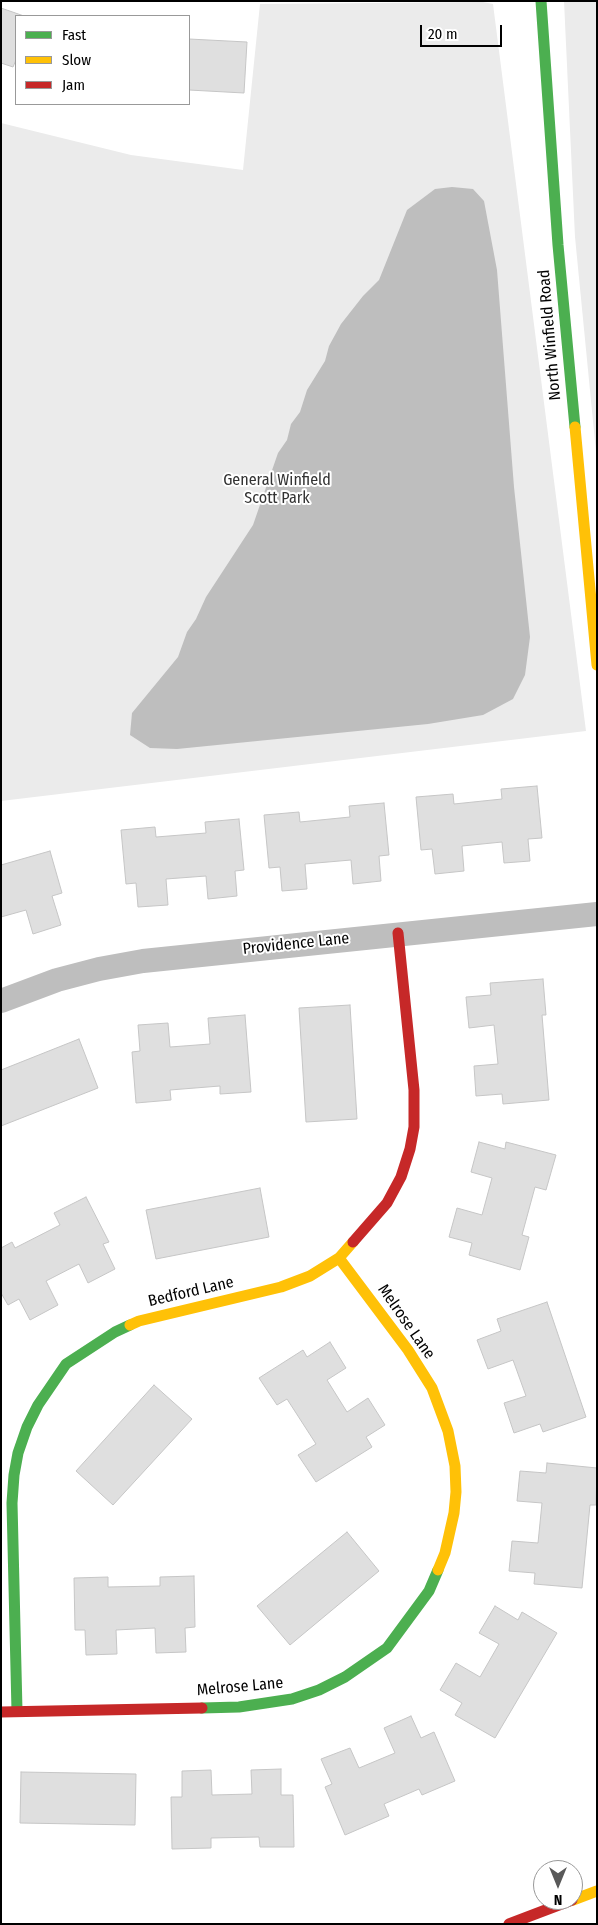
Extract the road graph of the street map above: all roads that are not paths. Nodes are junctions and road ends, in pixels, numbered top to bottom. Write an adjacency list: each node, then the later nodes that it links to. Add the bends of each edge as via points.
1 (541, 1): 2 (street, North Winfield Road, via 558,245)
2 (597, 665)
3 (597, 914): 4 (street, Providence Lane)
4 (398, 933): 5 (street, Providence Lane, via 142,961 57,980); 6 (street, Bedford Lane, via 414,1090 414,1128 402,1177 387,1203)
5 (1, 1001)
6 (340, 1258): 7 (street, Bedford Lane, via 310,1276 281,1287 139,1321 115,1332 66,1364 38,1405 18,1453 14,1475); 7 (street, Melrose Lane, via 432,1388 448,1431 455,1466 454,1513 445,1553 419,1606 387,1648 345,1676 292,1700 240,1707)
7 (17, 1711): 8 (street, Melrose Lane)
8 (1, 1712)
9 (597, 1891): 10 (street)
10 (583, 1896)
11 (546, 1910): 12 (street)
12 (509, 1924)

